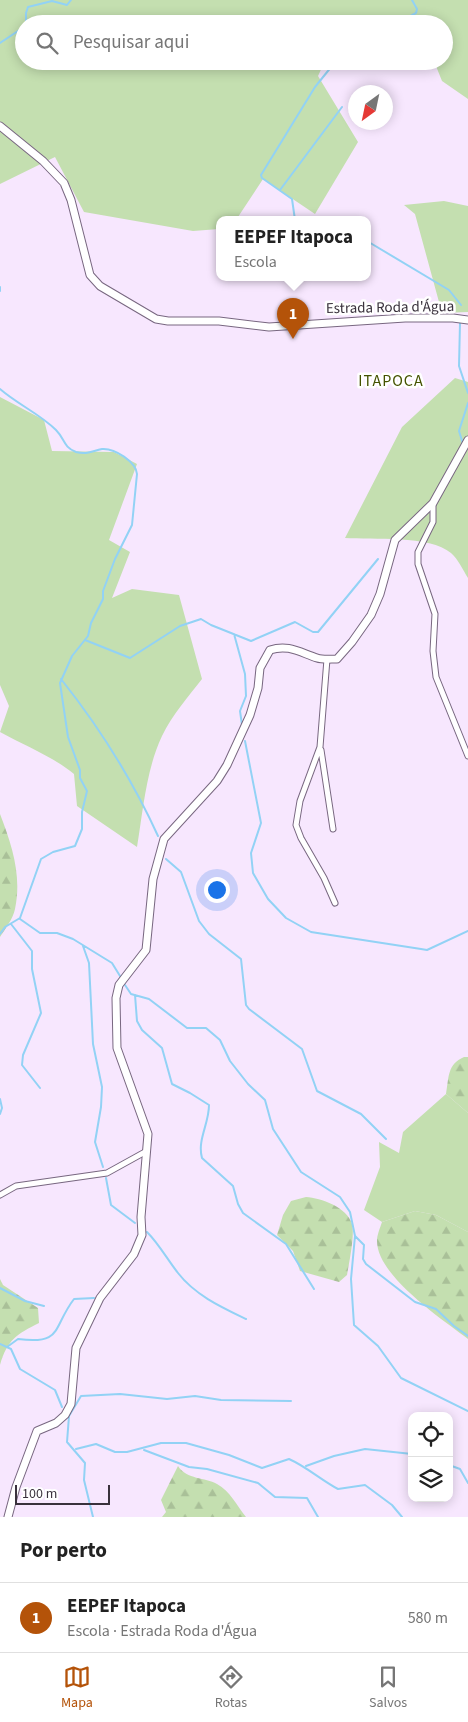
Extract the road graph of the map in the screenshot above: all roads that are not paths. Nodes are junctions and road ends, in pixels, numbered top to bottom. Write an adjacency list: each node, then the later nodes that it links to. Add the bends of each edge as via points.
1 (0, 126): 2 (street, Estrada Roda d'Água, via 47,165 64,184 90,275 107,291 156,319 220,320 269,327 405,318)
2 (468, 320)
3 (468, 440): 4 (street)
4 (433, 503): 5 (street, via 395,540 371,615 337,659); 7 (street, via 433,522 418,552 418,564 434,610 436,677)
5 (327, 659): 6 (street); 10 (street, via 319,659 291,647 270,650 260,668 250,715 227,765 217,781 164,839 153,879 146,950 119,986 116,998 117,1048 148,1134)
6 (320, 747): 8 (street); 9 (street, via 300,801 296,825)
7 (468, 756)
8 (333, 830)
9 (335, 903)
10 (145, 1152): 11 (street, via 106,1173 16,1186); 12 (street, via 142,1235 134,1254 100,1298 76,1348 71,1404 66,1415 56,1424 37,1430)
11 (0, 1195)
12 (8, 1517)

